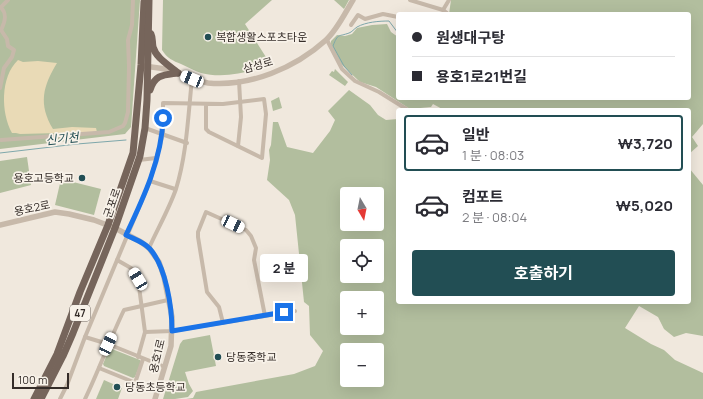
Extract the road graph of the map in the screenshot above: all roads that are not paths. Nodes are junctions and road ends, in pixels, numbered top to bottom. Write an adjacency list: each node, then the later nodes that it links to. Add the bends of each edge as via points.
1 (8, 0): 7 (street)
2 (133, 0): 26 (street, via 132,25 128,36 128,112 123,126 108,132)
3 (353, 0): 12 (street, 삼성로)
4 (410, 0): 8 (street)
5 (449, 0): 8 (street)
6 (146, 1): 11 (main road); 13 (main road, 군포로 / 47)
7 (1, 7): 17 (street, via 6,19 1,30 8,46 14,50 4,68)
8 (445, 12)
9 (396, 17): 10 (street, via 384,14 365,19 358,15)
10 (351, 25)
11 (148, 27): 13 (main road, 군포로 / 47); 14 (main road, via 158,56)
12 (327, 40): 16 (street, 삼성로, via 292,64 267,75); 22 (street, via 342,69 355,81)
13 (145, 66): 14 (street, 삼성로); 18 (main road, 군포로 / 47); 34 (main road, 군포로 / 47, via 135,145)
14 (178, 73): 15 (street, 삼성로); 18 (main road, via 162,76 152,82)
15 (192, 79): 16 (street, 삼성로, via 209,83); 20 (street)
16 (240, 81): 19 (street)
17 (0, 88)
18 (147, 100): 23 (main road, 군포로 / 47)
19 (241, 102): 21 (street); 28 (street); 28 (street, via 264,99 266,114 262,158)
20 (190, 103): 21 (street); 25 (street, via 163,103); 27 (street)
21 (206, 104): 28 (street, via 206,129)
22 (405, 108)
23 (145, 128): 25 (street); 30 (main road, 군포로 / 47)
24 (0, 134): 26 (street)
25 (163, 134): 27 (street); 29 (street)
26 (0, 140)
27 (187, 144): 32 (street)
28 (238, 146)
29 (156, 158): 30 (street); 31 (street)
30 (139, 160): 35 (main road, 군포로 / 47)
31 (150, 181): 32 (street); 36 (street)
32 (175, 189): 37 (street)
33 (0, 225): 34 (street, 용호2로, via 55,212)
34 (108, 225): 35 (street, 용호2로); 54 (main road, 군포로 / 47, via 57,354)
35 (115, 228): 36 (street, 용호1로); 53 (main road, 군포로 / 47, via 68,344)
36 (126, 235): 37 (street, 용호1로); 38 (street)
37 (149, 248): 39 (street, 용호1로, via 159,262)
38 (117, 260): 40 (street, via 131,268 138,279); 46 (street)
39 (168, 300): 40 (street); 44 (street, 용호1로)
40 (142, 305): 45 (street); 47 (street, via 124,310)
41 (295, 311): 42 (street)
42 (265, 316): 43 (street); 43 (street, via 254,260 256,248 251,236 246,230 206,212 198,237 207,292 219,306)
43 (223, 323): 44 (street)
44 (172, 331): 45 (street); 49 (street, 용호1로)
45 (145, 332): 48 (street)
46 (85, 337): 47 (street); 55 (street)
47 (108, 344): 48 (street); 50 (street)
48 (141, 358): 49 (street); 51 (street)
49 (165, 367): 52 (street, 용호1로)
50 (100, 368): 51 (street, 용호1로); 56 (street)
51 (135, 383): 52 (street, 용호1로)
52 (158, 392): 57 (street, 용호1로)
53 (42, 398)
54 (34, 399)
55 (60, 399)
56 (85, 399)
57 (155, 399)

